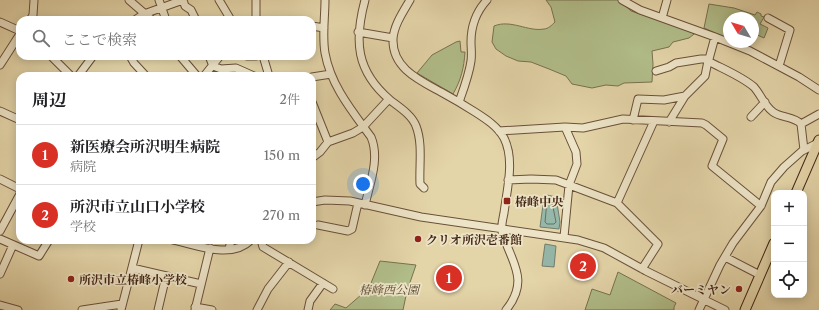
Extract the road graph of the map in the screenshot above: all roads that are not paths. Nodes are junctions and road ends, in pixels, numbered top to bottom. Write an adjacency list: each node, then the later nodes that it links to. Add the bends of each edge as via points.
1 (34, 0): 15 (street)
2 (129, 0): 14 (street)
3 (159, 0): 13 (street)
4 (183, 0): 13 (street); 19 (street)
5 (219, 0): 20 (street)
6 (256, 0): 21 (street)
7 (325, 0): 26 (street)
8 (365, 0): 28 (street)
9 (410, 0): 30 (street, via 396,25)
10 (487, 0): 56 (street, via 472,27 471,58)
11 (622, 0): 22 (street)
12 (667, 0): 22 (street)
13 (162, 8): 14 (street); 18 (street)
14 (144, 14): 16 (street); 17 (street)
15 (33, 16)
16 (141, 16)
17 (147, 16)
18 (165, 16)
19 (194, 16)
20 (229, 16)
21 (256, 16)
22 (662, 18): 29 (street)
23 (768, 18): 42 (street, via 790,30)
24 (0, 22): 27 (street)
25 (316, 27): 26 (street)
26 (324, 28): 51 (street, via 325,53)
27 (16, 30)
28 (358, 32): 30 (street); 55 (street, via 360,55 368,75)
29 (715, 37): 39 (street); 42 (street)
30 (393, 38): 56 (street, via 396,55 404,68)
31 (16, 39): 40 (street)
32 (55, 60): 44 (street)
33 (90, 60): 45 (street)
34 (132, 60): 46 (street)
35 (183, 60): 47 (street)
36 (211, 60): 41 (street)
37 (217, 60): 41 (street)
38 (264, 60): 50 (street)
39 (708, 60): 43 (street, via 676,63); 54 (street, via 705,76); 57 (street, via 746,81 756,89)
40 (0, 65)
41 (213, 66): 48 (street); 49 (street, via 222,69 236,68)
42 (779, 66): 53 (street)
43 (656, 70)
44 (67, 72)
45 (81, 72)
46 (142, 72)
47 (194, 72)
48 (208, 72)
49 (245, 72)
50 (268, 72)
51 (331, 74): 52 (street); 67 (street, via 339,92)
52 (316, 77)
53 (819, 90)
54 (685, 96): 63 (street, via 664,100 638,99); 65 (street)
55 (389, 99): 67 (street); 78 (street, via 416,126 420,147 420,184)
56 (459, 102): 69 (street, via 489,121)
57 (765, 102): 62 (street); 66 (street, via 779,116 798,121)
58 (0, 111): 61 (street)
59 (316, 112): 70 (street)
60 (819, 114): 66 (street)
61 (16, 118)
62 (751, 118)
63 (633, 120): 64 (street); 68 (street, via 623,119 583,128)
64 (654, 121): 65 (street); 83 (street)
65 (669, 122): 85 (street, via 702,123 723,139 712,166)
66 (800, 124): 72 (street)
67 (363, 127): 70 (street, via 353,134); 84 (street, via 371,137 375,150)
68 (565, 127): 69 (street); 76 (street, via 577,158 576,171)
69 (499, 131): 75 (street, via 510,157)
70 (328, 142): 73 (street)
71 (818, 142): 72 (street); 79 (main road)
72 (804, 150): 85 (street, via 777,174)
73 (316, 155)
74 (0, 179): 77 (street)
75 (508, 180): 76 (street, via 546,179); 87 (street)
76 (569, 185): 83 (street); 89 (street)
77 (16, 187)
78 (424, 188)
79 (797, 190)
80 (16, 201): 88 (street)
81 (316, 202): 82 (street, via 341,200)
82 (358, 203): 84 (street); 86 (street, via 352,229 348,232)
83 (617, 203): 104 (street, via 658,244)
84 (365, 204): 87 (street, via 421,217)
85 (761, 206): 101 (street)
86 (318, 225)
87 (502, 229): 89 (street); 121 (street, via 518,278 514,298)
88 (0, 231)
89 (564, 237): 104 (street, via 604,248)
90 (0, 239): 97 (street)
91 (46, 244): 97 (street, via 39,256)
92 (138, 244): 103 (street)
93 (192, 244): 98 (street)
94 (230, 244): 99 (street)
95 (246, 244): 99 (street, via 240,248)
96 (262, 244): 102 (street, via 262,247)
97 (13, 245): 105 (street)
98 (210, 248): 99 (street); 109 (street)
99 (229, 249)
100 (771, 250): 106 (main road)
101 (725, 258): 106 (street); 111 (street)
102 (289, 262): 108 (street); 119 (street, via 268,289)
103 (132, 268): 107 (street); 113 (street)
104 (642, 269): 111 (street)
105 (0, 274)
106 (760, 275): 124 (main road)
107 (166, 276): 109 (street); 117 (street)
108 (323, 283): 110 (street); 120 (street, via 310,301)
109 (200, 284): 114 (street)
110 (333, 289)
111 (703, 299): 122 (street); 123 (street)
112 (0, 305): 115 (street)
113 (122, 307): 116 (street)
114 (195, 309): 118 (street)
115 (17, 310)
116 (82, 310)
117 (158, 310)
118 (212, 310)
119 (257, 310)
120 (308, 310)
121 (506, 310)
122 (699, 310)
123 (725, 310)
124 (745, 310)

